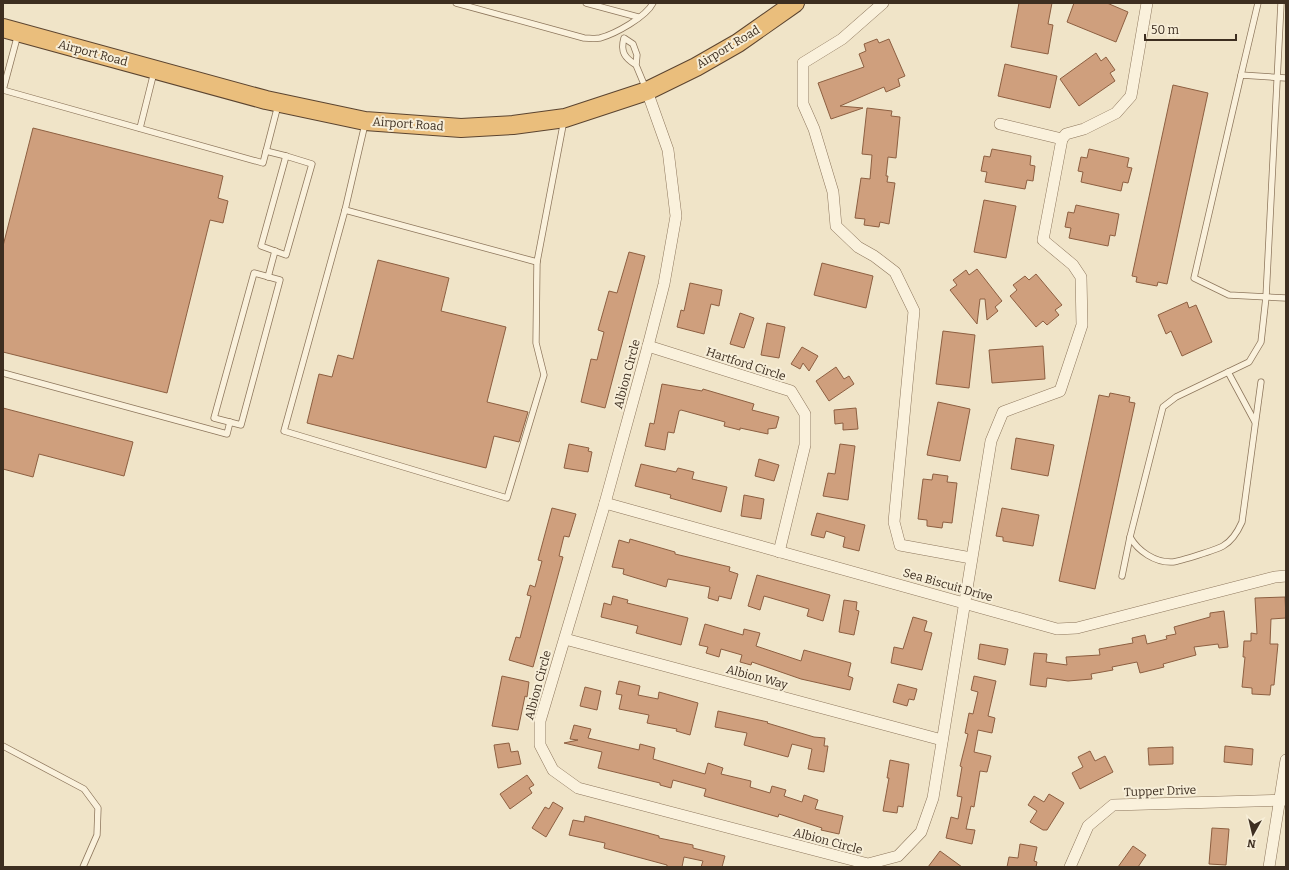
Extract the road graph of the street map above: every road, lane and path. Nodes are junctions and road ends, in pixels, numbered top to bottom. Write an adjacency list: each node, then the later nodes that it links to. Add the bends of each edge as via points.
1 (456, 3): 10 (lane, via 584,38 598,38)
2 (586, 3): 9 (lane)
3 (653, 3): 9 (lane)
4 (795, 3): 19 (highway, Airport Road, via 738,43)
5 (883, 3): 43 (street, via 842,38 803,62 803,104 814,129 833,192 836,226 858,247 895,272 914,311 894,522 900,545)
6 (1147, 3): 25 (street, via 1130,96 1116,113 1084,129 1066,134)
7 (1258, 3): 15 (lane)
8 (1281, 3): 16 (lane)
9 (638, 17): 10 (lane)
10 (620, 29): 12 (lane)
11 (11, 30): 14 (highway, Airport Road); 18 (lane)
12 (624, 38): 13 (lane, via 633,44 637,55); 13 (lane, via 622,47 626,58)
13 (636, 65): 19 (lane)
14 (154, 70): 20 (highway, Airport Road); 24 (lane)
15 (1241, 75): 16 (lane); 32 (lane, via 1194,278 1229,295)
16 (1277, 77): 17 (lane); 32 (lane)
17 (1286, 78)
18 (3, 90): 24 (lane)
19 (647, 91): 21 (highway, Airport Road); 34 (street, Albion Circle, via 668,150 676,216 664,284)
20 (279, 103): 22 (highway, Airport Road); 26 (lane)
21 (565, 118): 22 (highway, Airport Road, via 461,128); 30 (lane)
22 (366, 121): 28 (lane)
23 (1000, 124): 25 (street)
24 (140, 128): 26 (lane, via 263,163)
25 (1062, 139): 43 (street, Albion Circle, via 1043,240 1073,265 1081,277 1082,325 1060,391 1003,412 991,441)
26 (266, 151): 27 (lane)
27 (286, 156): 29 (lane, via 261,246); 29 (lane, via 312,164 286,255)
28 (345, 210): 30 (lane); 30 (lane, via 284,431 507,498 544,375 536,343)
29 (275, 251): 31 (lane)
30 (537, 262)
31 (268, 277): 38 (lane, via 280,280 241,425); 38 (lane, via 254,273 214,418)
32 (1266, 297): 33 (lane); 35 (lane, via 1261,342 1249,362)
33 (1286, 298)
34 (648, 346): 40 (street, Albion Circle); 42 (street, Hartford Circle, via 791,391 805,414 805,445)
35 (1228, 372): 39 (lane); 41 (lane, via 1176,397 1163,407)
36 (3, 373): 38 (lane, via 227,434)
37 (1261, 382): 39 (lane)
38 (230, 422)
39 (1255, 423): 41 (lane, via 1242,522 1237,532 1223,546 1173,562 1151,557 1135,547)
40 (605, 503): 42 (street, Sea Biscuit Drive); 47 (street, Albion Circle)
41 (1130, 537): 44 (lane)
42 (779, 552): 46 (street, Sea Biscuit Drive)
43 (971, 558): 46 (street, Albion Circle)
44 (1122, 576)
45 (1286, 576): 46 (street, Sea Biscuit Drive, via 1077,628 1057,629)
46 (963, 603): 48 (street, Albion Circle)
47 (565, 638): 48 (street, Albion Way); 48 (street, Albion Circle, via 540,722 540,745 553,770 578,788 868,864 898,856 921,832 933,798)
48 (942, 740)
49 (3, 746): 52 (lane, via 84,790 98,808 97,835)
50 (1286, 760): 51 (street)
51 (1282, 800): 53 (street, Tupper Drive, via 1112,805 1088,826); 54 (street)
52 (83, 867)
53 (1070, 867)
54 (1269, 867)

